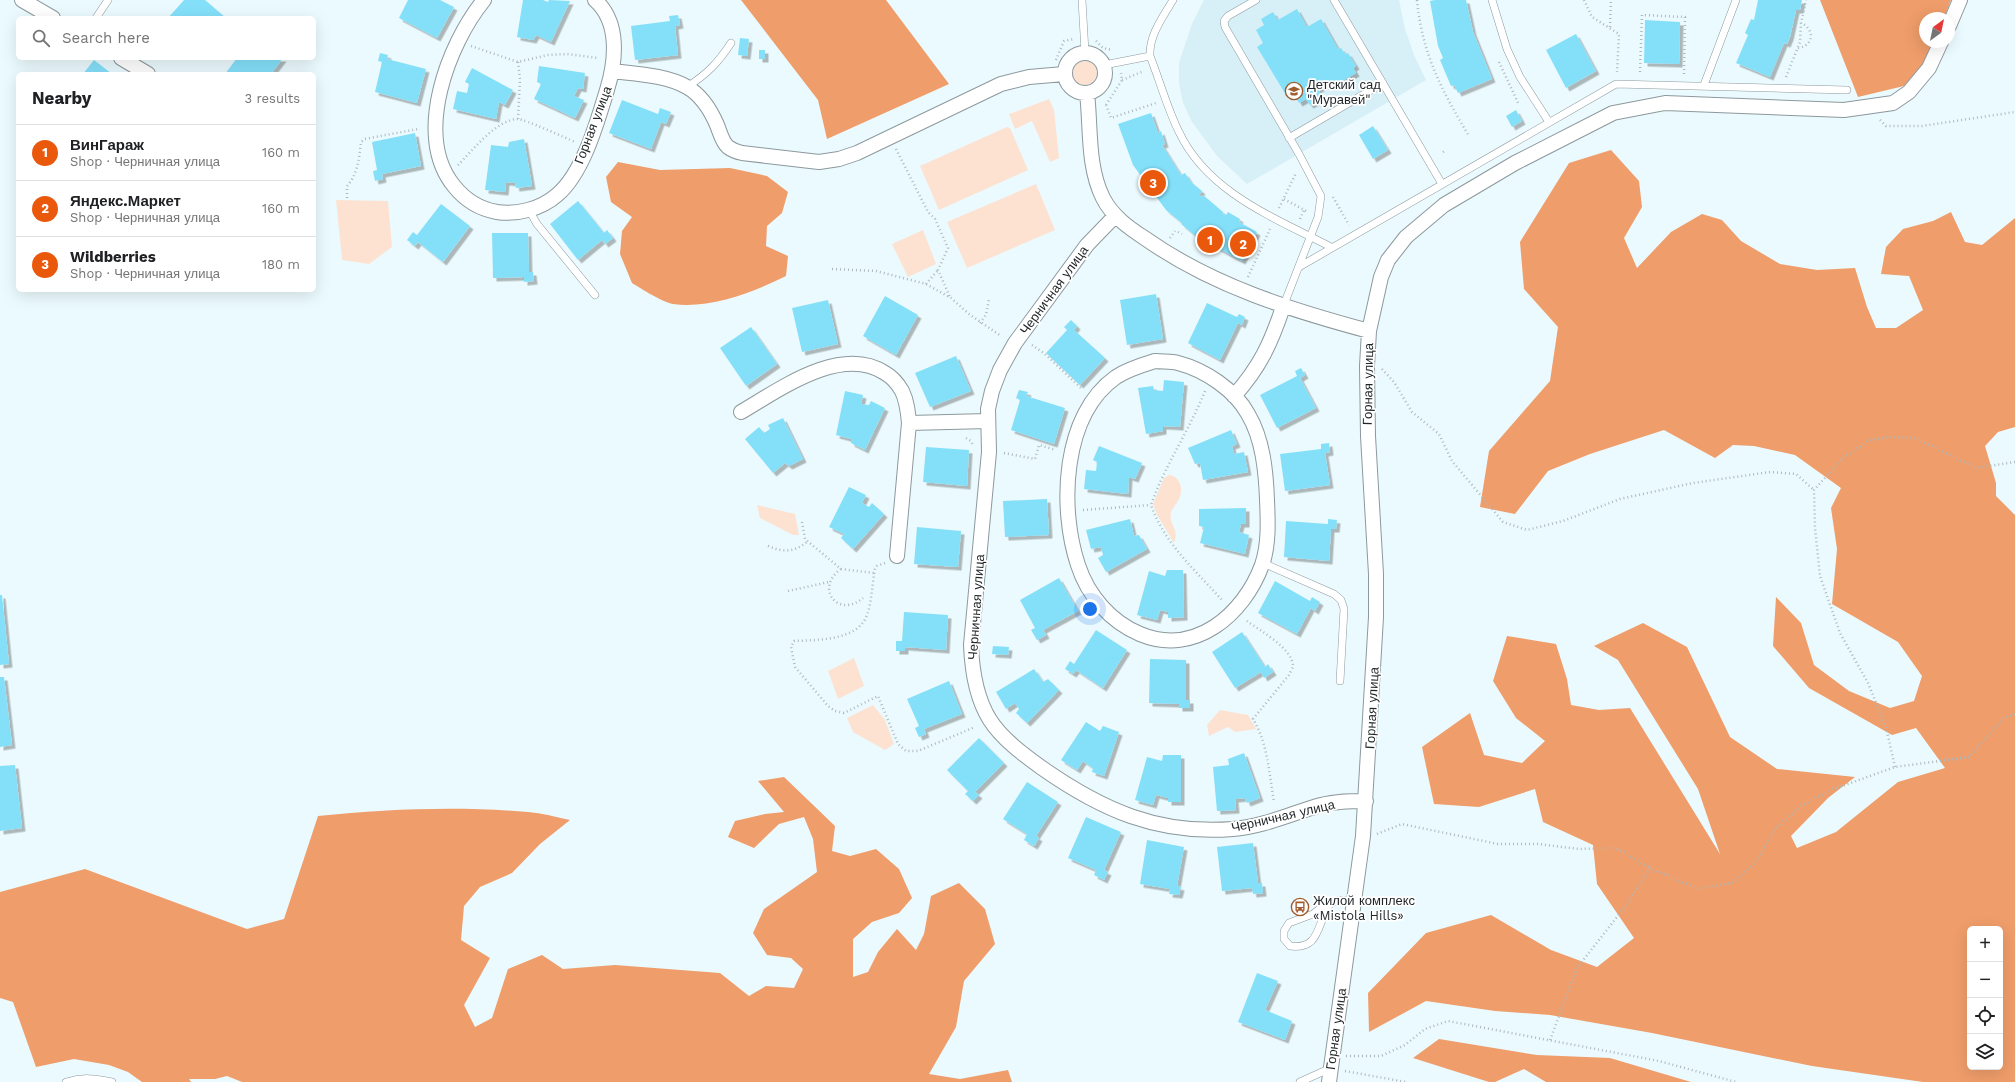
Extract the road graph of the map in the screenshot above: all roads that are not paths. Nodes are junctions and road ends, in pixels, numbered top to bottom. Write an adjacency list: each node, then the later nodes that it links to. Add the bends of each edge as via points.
1 (22, 0): 13 (street)
2 (108, 0): 14 (lane)
3 (484, 0): 32 (street, Горная улица, via 459,42 445,76 435,120 435,141 447,178 474,204 506,214)
4 (595, 0): 21 (street, Горная улица, via 609,18 614,35)
5 (1173, 0): 18 (lane, via 1152,38 1149,46)
6 (1256, 0): 30 (lane, via 1228,16 1224,21 1225,27)
7 (1334, 0): 24 (lane)
8 (1492, 0): 29 (lane, via 1507,49 1520,77)
9 (1736, 0): 25 (lane)
10 (1960, 0): 12 (street)
11 (1082, 1): 17 (lane)
12 (1955, 12)
13 (50, 16)
14 (97, 16)
15 (731, 43): 26 (lane, via 706,75)
16 (1938, 48): 39 (street, Горная улица, via 1929,68 1909,92 1893,103 1844,110 1665,102 1613,113 1502,170 1444,205 1406,237 1388,260 1381,277)
17 (1085, 52): 20 (street, via 1096,56); 23 (street, via 1072,57)
18 (1150, 56): 20 (lane); 34 (lane, via 1179,132 1206,171 1242,200)
19 (124, 60): 22 (street)
20 (1104, 65): 28 (street, via 1105,78 1102,84)
21 (612, 66): 26 (street); 32 (street, Горная улица, via 600,112 587,147 570,179 557,195)
22 (145, 72)
23 (1059, 74): 26 (street, via 1029,77 1001,84 857,153 839,160 819,162 734,151 724,142 710,111); 28 (street, via 1070,87)
24 (1383, 83): 30 (lane); 31 (lane)
25 (1704, 85): 27 (lane); 29 (lane, via 1616,84)
26 (687, 87)
27 (1847, 90)
28 (1087, 93): 33 (street, via 1095,177 1103,198)
29 (1549, 122): 31 (lane)
30 (1289, 138): 34 (lane, via 1321,196 1318,217)
31 (1442, 184): 35 (lane)
32 (529, 210): 37 (lane, via 537,224)
33 (1115, 216): 38 (street, via 1168,254 1215,279); 42 (street, Черничная улица, via 1087,245 1015,343 1000,370 992,392)
34 (1310, 236): 35 (lane); 36 (lane)
35 (1331, 248): 36 (lane)
36 (1299, 266): 38 (lane)
37 (595, 295)
38 (1283, 307): 39 (street); 40 (street, via 1265,354 1256,370)
39 (1369, 331): 47 (street, Горная улица, via 1368,436 1376,617)
40 (1234, 396): 45 (street, via 1249,414 1264,458 1268,522); 45 (street, via 1200,371 1178,363 1156,361 1117,377 1100,392 1086,412 1076,436 1070,460 1068,486 1067,511 1071,539 1087,587 1100,605 1132,631 1166,640 1185,640 1220,625 1244,599)
41 (741, 412): 43 (street, via 793,381 844,364 861,364 878,368 894,381 906,403)
42 (988, 421): 43 (street); 47 (street, Черничная улица, via 989,452 971,645 972,663 978,693 990,720 1006,737 1026,756 1082,795 1116,811 1168,826 1203,830 1235,829 1321,805)
43 (909, 423): 44 (street)
44 (893, 559)
45 (1263, 563): 46 (lane, via 1334,594 1341,600 1344,608)
46 (1340, 681)
47 (1366, 800): 48 (street, Горная улица)
48 (1354, 900): 49 (lane, via 1339,900); 50 (street, Горная улица)
49 (1330, 904): 49 (lane, via 1289,923 1284,931 1284,939 1290,946 1300,948 1309,945 1315,938 1324,912)
50 (1331, 1073): 53 (lane)
51 (66, 1082): 52 (lane, via 94,1078)
52 (112, 1082)
53 (1300, 1082)

